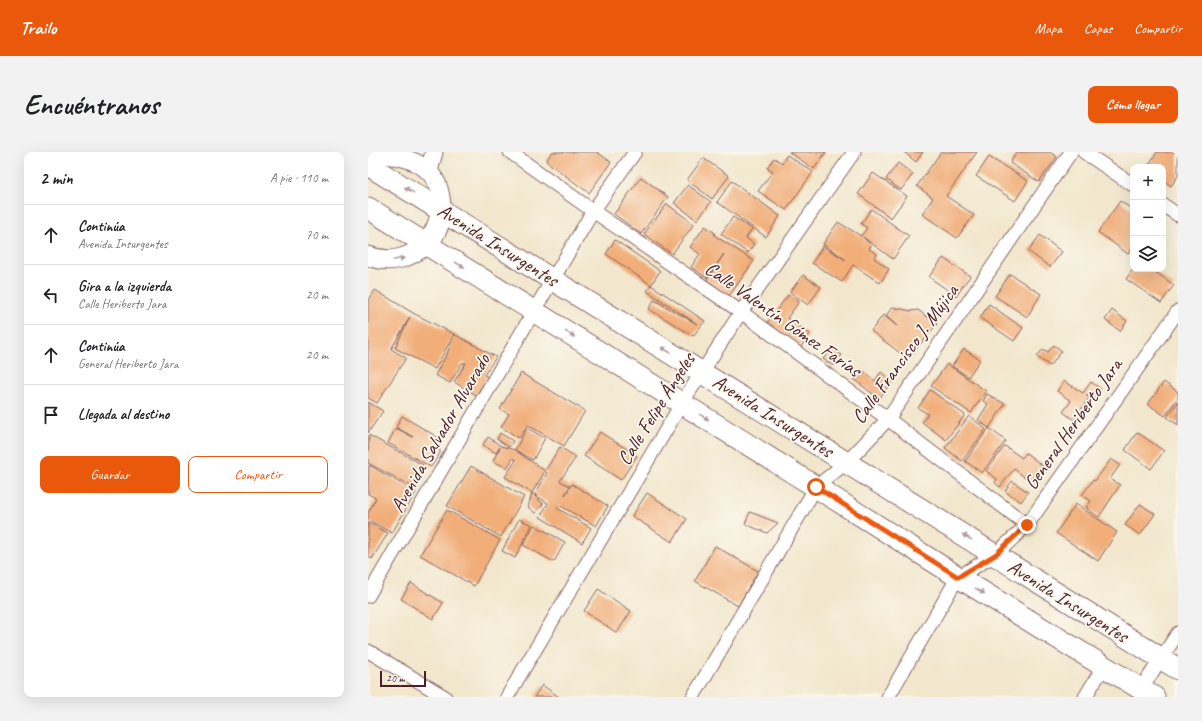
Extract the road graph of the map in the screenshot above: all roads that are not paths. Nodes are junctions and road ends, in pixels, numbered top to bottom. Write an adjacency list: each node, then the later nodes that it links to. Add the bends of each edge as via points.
1 (434, 152): 8 (street)
2 (510, 152): 13 (street, Calle Valentín Gómez Farías)
3 (635, 152): 13 (street, Avenida Salvador Alvarado)
4 (854, 152): 20 (street, Calle Felipe Ángeles)
5 (1071, 152): 23 (street, Calle Francisco J. Mújica)
6 (1084, 152): 9 (street)
7 (376, 157): 8 (street, via 396,154 408,157); 12 (main road, Avenida Insurgentes, one-way to 7)
8 (429, 171): 12 (street, via 442,196)
9 (1130, 183)
10 (1166, 207): 14 (street)
11 (368, 208): 15 (main road, Avenida Insurgentes)
12 (442, 210): 15 (main road, via 440,223); 17 (main road, Avenida Insurgentes)
13 (593, 211): 17 (street, Avenida Salvador Alvarado); 20 (street, Calle Valentín Gómez Farías)
14 (1178, 215)
15 (427, 244): 16 (main road, one-way to 15, via 404,258); 18 (main road, Avenida Insurgentes, one-way to 18)
16 (371, 263)
17 (553, 279): 18 (street, Avenida Salvador Alvarado); 21 (main road, Avenida Insurgentes, one-way to 17)
18 (534, 311): 22 (main road, Avenida Insurgentes, one-way to 22); 29 (street, Avenida Salvador Alvarado)
19 (1178, 311): 26 (street, General Heriberto Jara)
20 (741, 312): 21 (street, Calle Felipe Ángeles); 23 (street, Calle Valentín Gómez Farías)
21 (702, 372): 22 (street, Calle Felipe Ángeles); 24 (main road, Avenida Insurgentes)
22 (682, 404): 25 (main road, Avenida Insurgentes, one-way to 25); 37 (street, Calle Felipe Ángeles)
23 (888, 419): 24 (street, Calle Francisco J. Mújica); 26 (street, Calle Valentín Gómez Farías)
24 (847, 462): 25 (street, Calle Francisco J. Mújica); 27 (main road, Avenida Insurgentes, one-way to 24)
25 (816, 487): 28 (main road, Avenida Insurgentes); 38 (street, Calle Francisco J. Mújica)
26 (1027, 525): 27 (street, General Heriberto Jara)
27 (995, 555): 28 (street, General Heriberto Jara); 32 (main road, Avenida Insurgentes)
28 (958, 577): 33 (main road, Avenida Insurgentes, one-way to 33); 39 (street)
29 (368, 596)
30 (1178, 633): 32 (street)
31 (368, 651): 36 (street)
32 (1160, 658): 34 (main road, Avenida Insurgentes); 35 (street)
33 (1104, 666): 35 (main road, Avenida Insurgentes); 40 (street)
34 (1178, 669)
35 (1147, 693)
36 (445, 697)
37 (507, 697)
38 (693, 697)
39 (888, 697)
40 (1085, 697)

